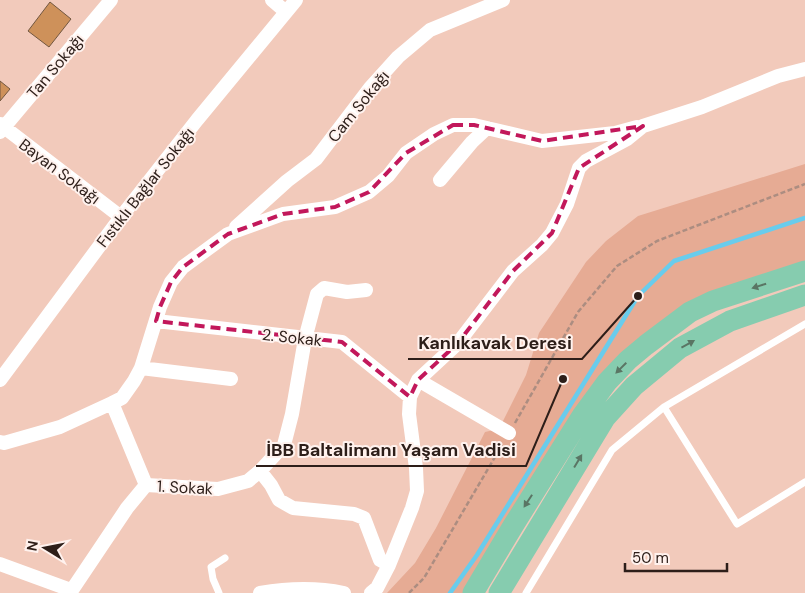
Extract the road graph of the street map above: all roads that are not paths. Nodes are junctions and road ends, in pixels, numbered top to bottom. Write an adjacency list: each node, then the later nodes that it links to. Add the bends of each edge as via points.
1 (111, 0): 8 (street, Tan Sokağı)
2 (272, 0): 5 (street)
3 (296, 0): 5 (street, Fıstıklı Bağlar Sokağı)
4 (504, 0): 12 (street, Cam Sokağı, via 430,30 398,57 316,159)
5 (286, 12): 11 (street, Fıstıklı Bağlar Sokağı)
6 (805, 69): 7 (street, via 778,76 702,108)
7 (642, 126): 9 (street, via 615,133 542,141); 22 (street, via 579,168 567,204 552,233 513,271 458,343)
8 (1, 128): 11 (street, Bayan Sokağı)
9 (487, 128): 10 (street); 12 (street, via 452,125 406,153 388,176 369,192 335,207 283,214)
10 (440, 180)
11 (120, 217): 21 (street, Fıstıklı Bağlar Sokağı)
12 (228, 234): 16 (street, via 183,267 170,282)
13 (805, 271): 39 (main road, one-way to 39, via 712,301 690,312 628,360 582,416)
14 (366, 290): 18 (street, 1. Sokak, via 347,292 324,288 317,294)
15 (805, 295): 40 (main road, one-way to 15, via 606,418 634,386 680,348 730,321)
16 (156, 321): 18 (street, 2. Sokak); 19 (street)
17 (805, 324): 25 (lane)
18 (305, 339): 23 (street, 2. Sokak, via 342,342); 28 (street, 1. Sokak, via 284,445)
19 (141, 368): 20 (street); 24 (street, via 122,398)
20 (232, 379)
21 (0, 380)
22 (418, 380): 23 (street); 26 (street)
23 (410, 397): 33 (street, via 417,491)
24 (112, 403): 27 (street, via 60,427); 30 (street)
25 (664, 407): 29 (lane, via 737,524); 41 (lane, via 612,450)
26 (509, 433)
27 (0, 442)
28 (260, 471): 30 (street, 1. Sokak, via 248,481 218,490); 33 (street, via 279,500 294,508 354,514 364,518 380,560)
29 (805, 482)
30 (146, 485): 34 (street, 1. Sokak)
31 (225, 558): 35 (lane, via 211,567)
32 (0, 564): 34 (street)
33 (389, 565): 38 (street)
34 (71, 592)
35 (219, 593)
36 (260, 593): 37 (street, via 291,588)
37 (344, 593)
38 (371, 593)
39 (473, 593)
40 (499, 593)
41 (526, 593)

